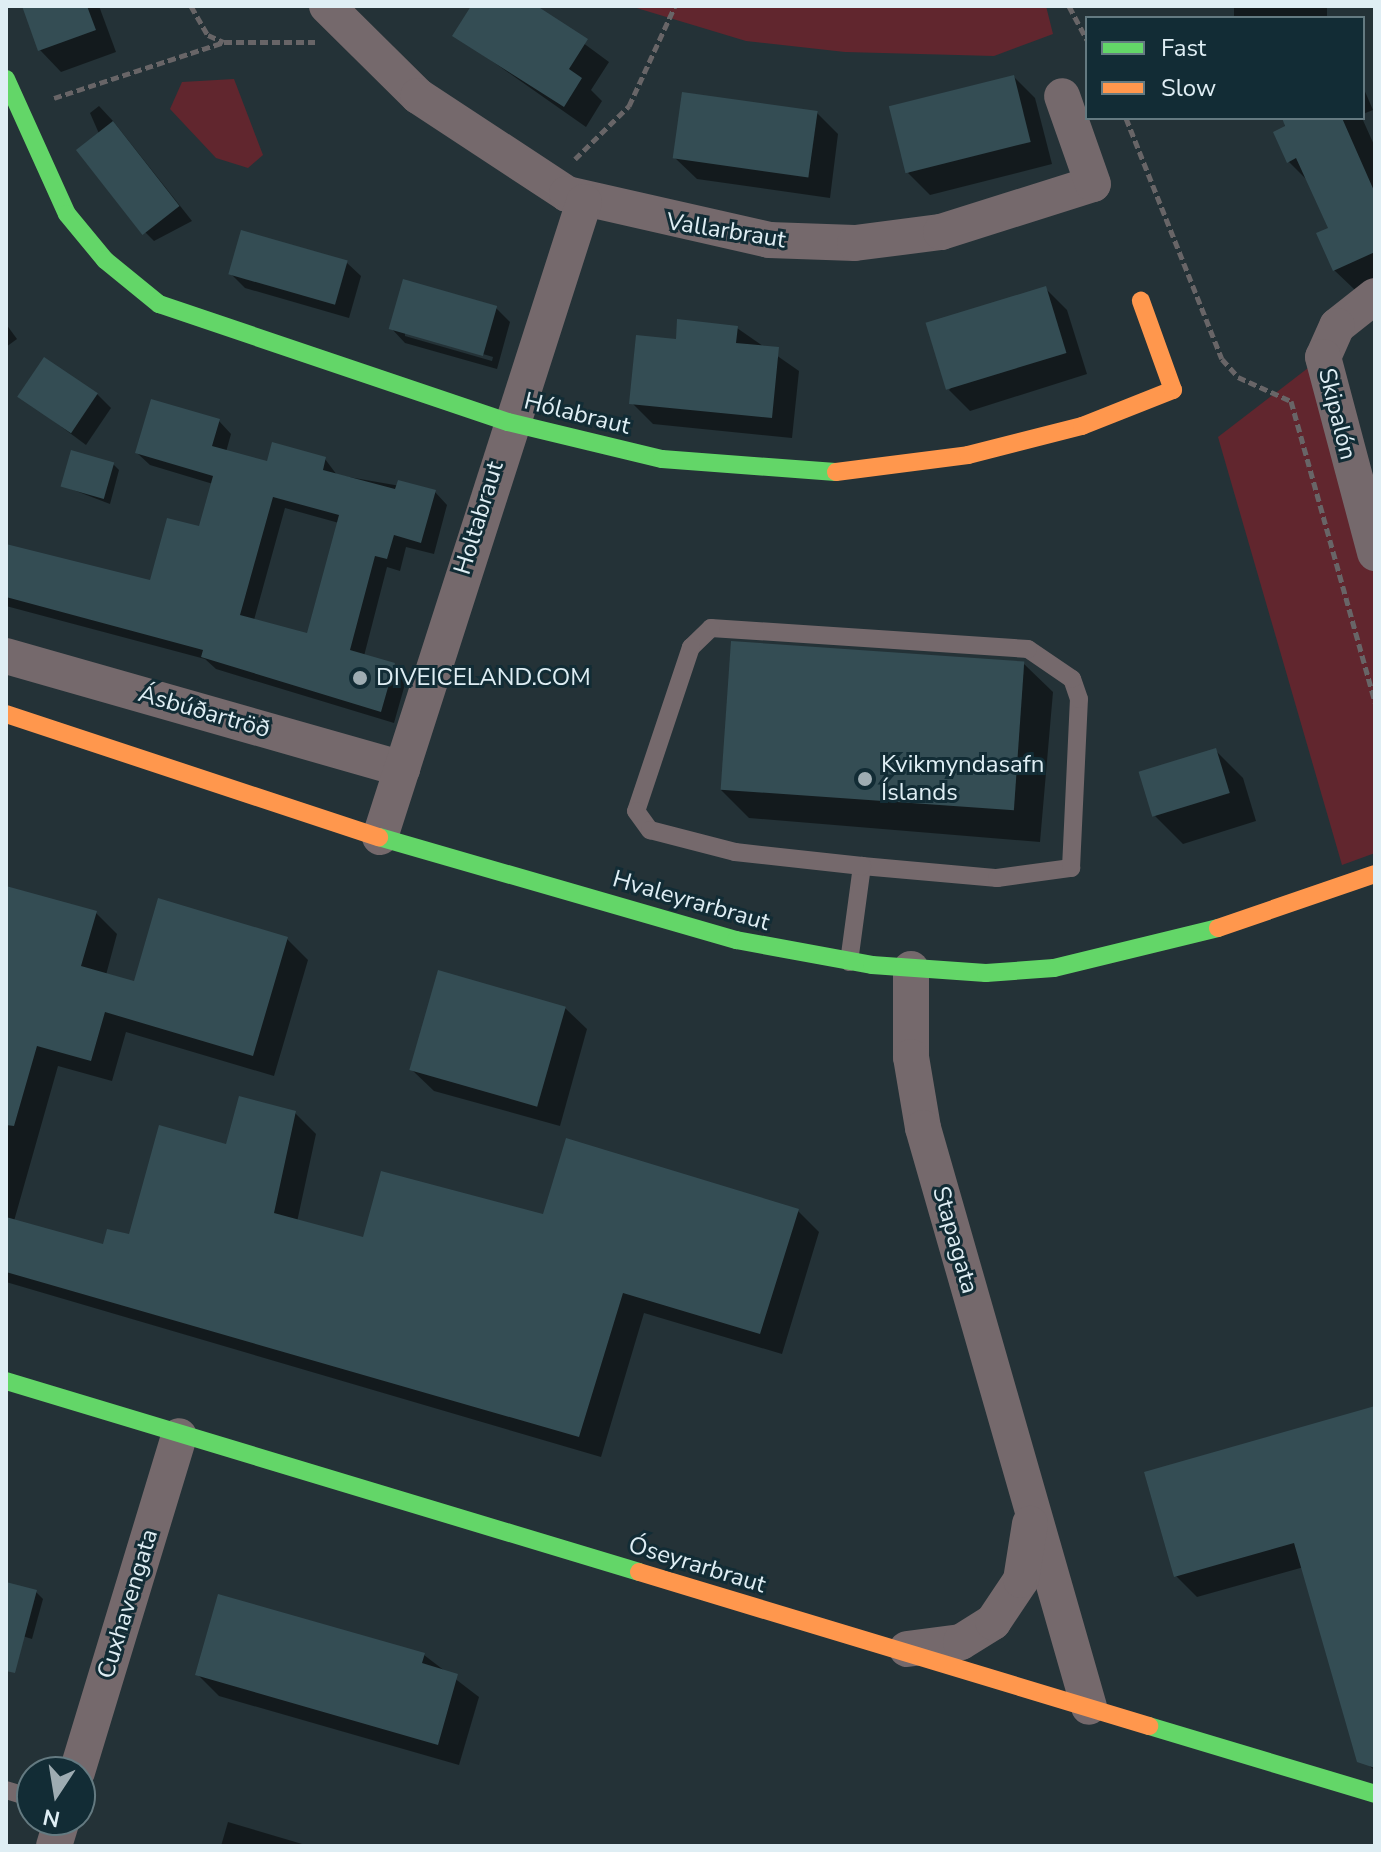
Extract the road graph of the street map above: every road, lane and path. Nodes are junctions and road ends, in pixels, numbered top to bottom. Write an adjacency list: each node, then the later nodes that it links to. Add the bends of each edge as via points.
1 (191, 6): 6 (path, via 208,35)
2 (327, 6): 7 (street, Vallarbraut)
3 (675, 6): 12 (path, via 629,106 576,155)
4 (1069, 6): 5 (path)
5 (1085, 36)
6 (224, 42): 7 (path); 10 (path)
7 (362, 45): 12 (street, Vallarbraut, via 458,126)
8 (6, 79): 10 (street, Hólabraut)
9 (1062, 96): 12 (street, Vallarbraut, via 1093,184 941,232 855,243 769,240)
10 (19, 110): 15 (street, Hólabraut, via 84,238 159,304)
11 (1127, 120): 18 (path, via 1222,359 1253,386 1291,401)
12 (576, 198): 15 (street, Holtabraut)
13 (1375, 296): 16 (street, Skipalón, via 1337,326 1323,357)
14 (1141, 301): 15 (street, Hólabraut, via 1173,390 1055,435 968,455 845,472 752,471 662,459)
15 (508, 422): 20 (street, Holtabraut)
16 (1375, 553)
17 (6, 656): 20 (street, Ásbúðartröð)
18 (1375, 702)
19 (6, 714): 21 (street, Hvaleyrarbraut)
20 (402, 769): 21 (street, Holtabraut)
21 (380, 837): 24 (street, Hvaleyrarbraut, via 736,940)
22 (862, 866): 22 (lane, via 997,878 1071,868 1079,699 1072,679 1028,649 711,628 691,647 636,811 650,830 735,852); 24 (lane)
23 (1375, 874): 25 (street, Hvaleyrarbraut, via 1173,943 1080,963 986,973)
24 (849, 962): 25 (street, Hvaleyrarbraut)
25 (911, 969): 28 (street, Stapagata, via 911,1057 923,1128)
26 (6, 1381): 27 (street, Óseyrarbraut)
27 (179, 1436): 29 (street, Óseyrarbraut); 31 (street, Cuxhavengata)
28 (1031, 1506): 29 (street, Stapagata, via 1021,1580 993,1622 942,1647); 30 (street, Stapagata)
29 (894, 1649): 30 (street, Óseyrarbraut)
30 (1089, 1707): 32 (street, Óseyrarbraut)
31 (82, 1756)
32 (1375, 1794)

